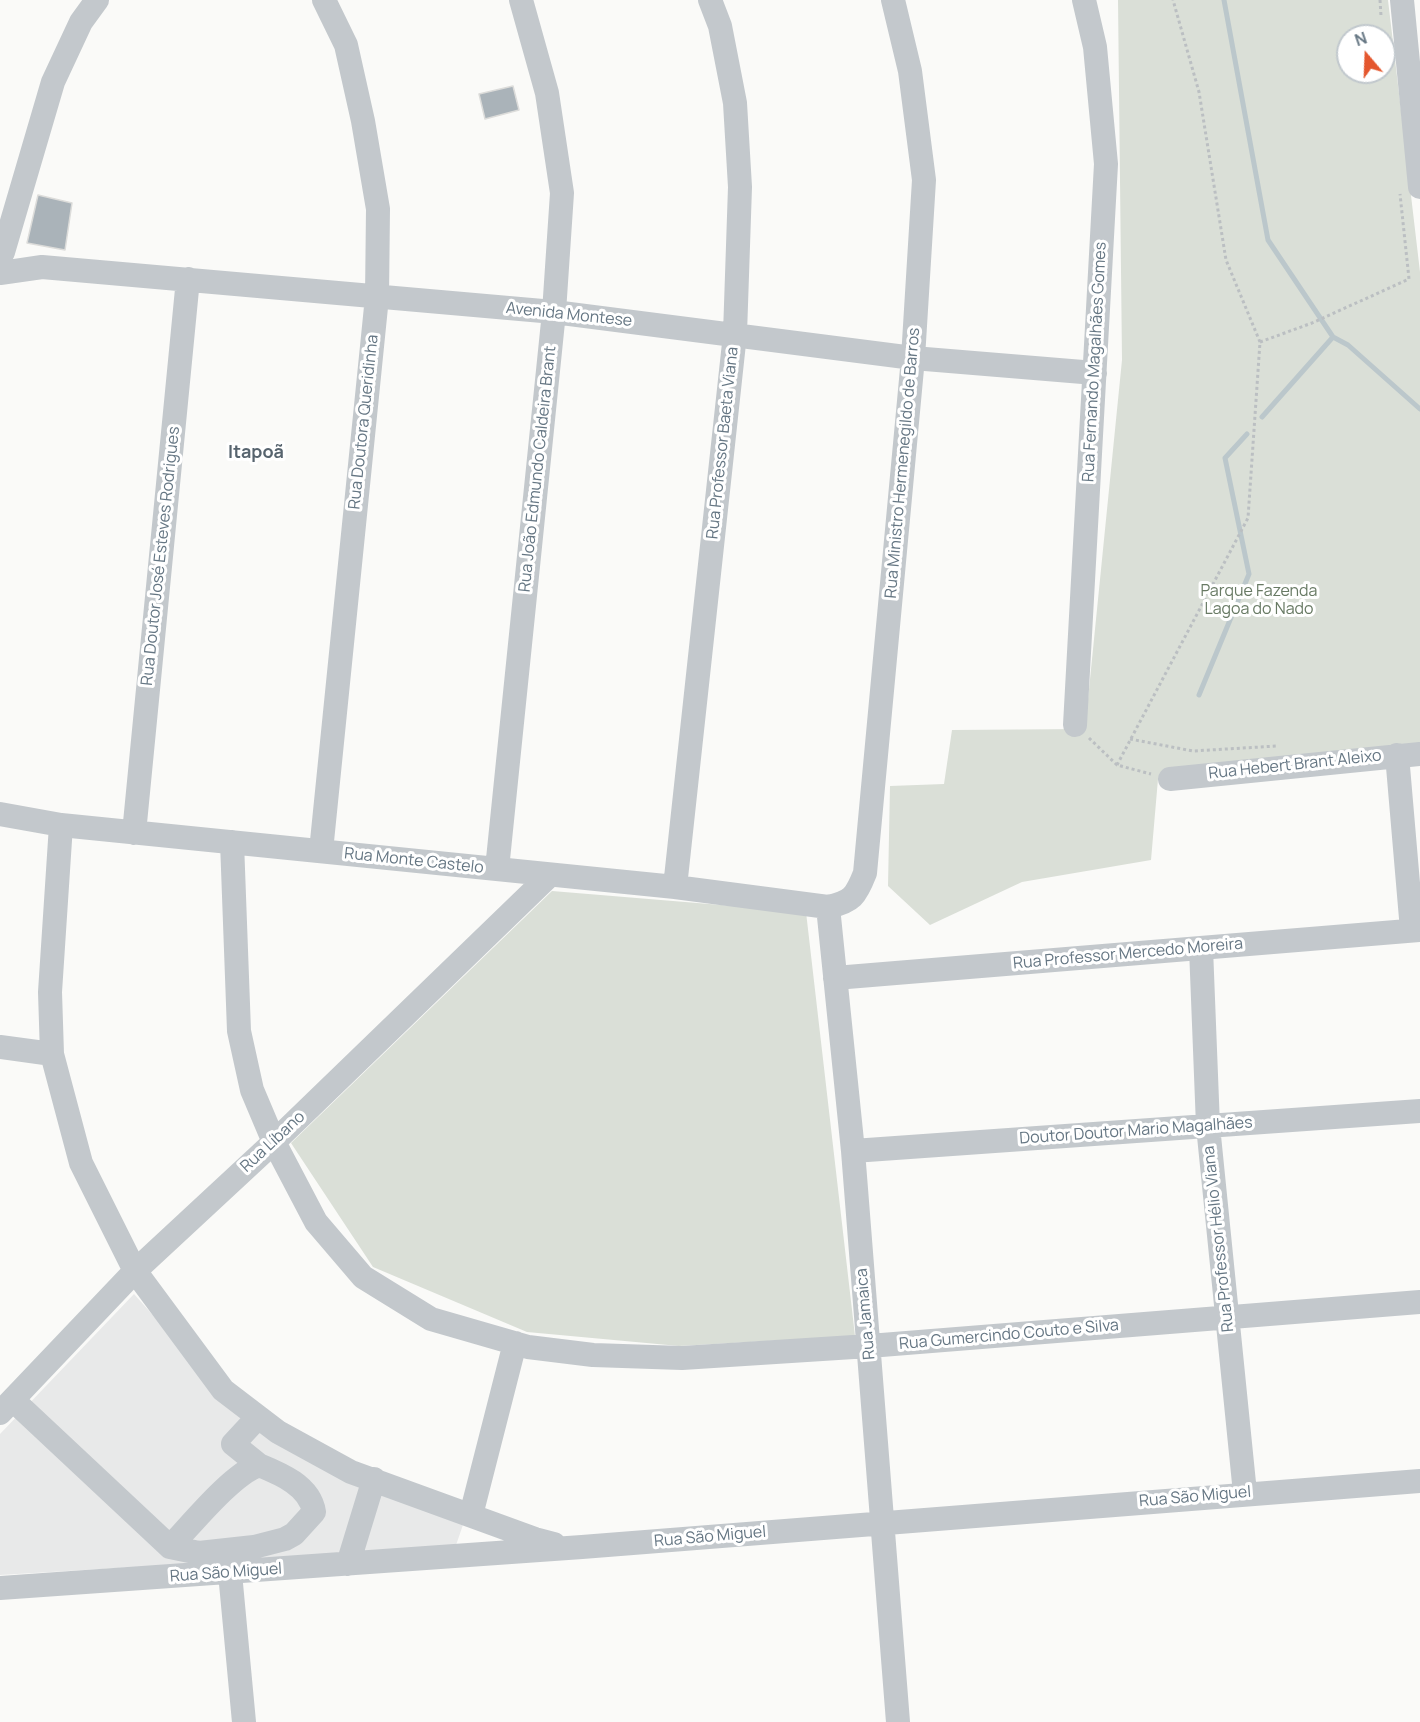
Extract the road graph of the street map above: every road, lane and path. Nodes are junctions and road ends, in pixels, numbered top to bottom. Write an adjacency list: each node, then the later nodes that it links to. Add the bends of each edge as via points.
1 (96, 0): 10 (street, via 81,22 53,82)
2 (324, 0): 12 (street, Rua Doutora Queridinha, via 346,45 365,132 378,209)
3 (521, 0): 13 (street, Rua João Edmundo Caldeira Brant, via 547,93 562,193)
4 (711, 0): 14 (street, Rua Professor Baeta Viana, via 735,103 740,188)
5 (893, 0): 16 (street, Rua Ministro Hermenegildo de Barros, via 910,71 924,180)
6 (1084, 0): 17 (street, Rua Fernando Magalhães Gomes, via 1095,47 1106,164)
7 (1173, 0): 15 (path, via 1199,92 1226,260)
8 (1402, 0): 9 (street)
9 (1410, 185): 15 (path, via 1409,279)
10 (1, 259): 11 (street, Avenida Montese, via 42,267)
11 (188, 279): 12 (street, Avenida Montese); 26 (street, Rua Doutor José Esteves Rodrigues)
12 (377, 297): 13 (street, Avenida Montese); 28 (street, Rua Doutora Queridinha)
13 (554, 312): 14 (street, Avenida Montese); 29 (street, Rua João Edmundo Caldeira Brant)
14 (735, 334): 16 (street, Avenida Montese); 31 (street, Rua Professor Baeta Viana)
15 (1260, 342): 19 (path, via 1248,518)
16 (913, 358): 17 (street, Avenida Montese); 32 (street, Rua Ministro Hermenegildo de Barros, via 866,873 858,891 845,903)
17 (1095, 373): 18 (street, Rua Fernando Magalhães Gomes)
18 (1075, 725): 22 (path)
19 (1130, 739): 20 (path, via 1193,751); 22 (path)
20 (1277, 746)
21 (1409, 754): 23 (street, Rua Hebert Brant Aleixo); 33 (street)
22 (1117, 765): 23 (path)
23 (1170, 778)
24 (0, 813): 25 (street, Rua Monte Castelo)
25 (61, 825): 26 (street, Rua Monte Castelo); 37 (street, via 50,992)
26 (134, 832): 27 (street, Rua Monte Castelo)
27 (232, 842): 28 (street, Rua Monte Castelo); 40 (street, Rua Gumercindo Couto e Silva, via 239,1031 252,1090)
28 (321, 851): 29 (street, Rua Monte Castelo)
29 (497, 869): 30 (street, Rua Monte Castelo)
30 (550, 874): 31 (street, Rua Monte Castelo); 40 (street, Rua Líbano)
31 (675, 887): 32 (street, Rua Monte Castelo)
32 (828, 907): 35 (street, Rua Jamaica)
33 (1416, 930): 34 (street, Rua Professor Mercedo Moreira)
34 (1201, 948): 35 (street, Rua Professor Mercedo Moreira); 39 (street, Rua Professor Hélio Viana)
35 (835, 978): 41 (street, Rua Jamaica)
36 (0, 1047): 37 (street)
37 (52, 1054): 42 (street, via 81,1163)
38 (1420, 1111): 39 (street, Doutor Doutor Mario Magalhães)
39 (1208, 1126): 41 (street, Doutor Doutor Mario Magalhães); 44 (street, Rua Professor Hélio Viana)
40 (274, 1142): 42 (street, Rua Líbano); 45 (street, Rua Gumercindo Couto e Silva, via 316,1222 363,1277 431,1319)
41 (853, 1151): 46 (street, Rua Jamaica)
42 (135, 1271): 47 (street, Rua Líbano); 48 (street, via 223,1390)
43 (1420, 1302): 44 (street, Rua Gumercindo Couto e Silva)
44 (1227, 1317): 46 (street, Rua Gumercindo Couto e Silva); 52 (street, Rua Professor Hélio Viana)
45 (515, 1343): 46 (street, Rua Gumercindo Couto e Silva, via 593,1355 682,1358); 53 (street)
46 (869, 1346): 54 (street, Rua Jamaica)
47 (6, 1407): 55 (street)
48 (258, 1417): 49 (street, via 233,1444); 50 (street, via 351,1472)
49 (259, 1465): 55 (street, via 248,1469 226,1489); 55 (street, via 282,1475 310,1500 314,1512 294,1534 254,1547 199,1553)
50 (374, 1479): 53 (street); 58 (street)
51 (1420, 1480): 52 (street, Rua São Miguel)
52 (1245, 1493): 54 (street, Rua São Miguel)
53 (475, 1517): 56 (street); 57 (street, via 480,1530 473,1546)
54 (883, 1522): 56 (street, Rua São Miguel); 62 (street, Rua Jamaica)
55 (170, 1547)
56 (571, 1548): 57 (street, Rua São Miguel)
57 (461, 1556): 58 (street, Rua São Miguel)
58 (348, 1564): 59 (street, Rua São Miguel)
59 (230, 1573): 60 (street, Rua São Miguel); 61 (street)
60 (0, 1588)
61 (244, 1722)
62 (898, 1722)

